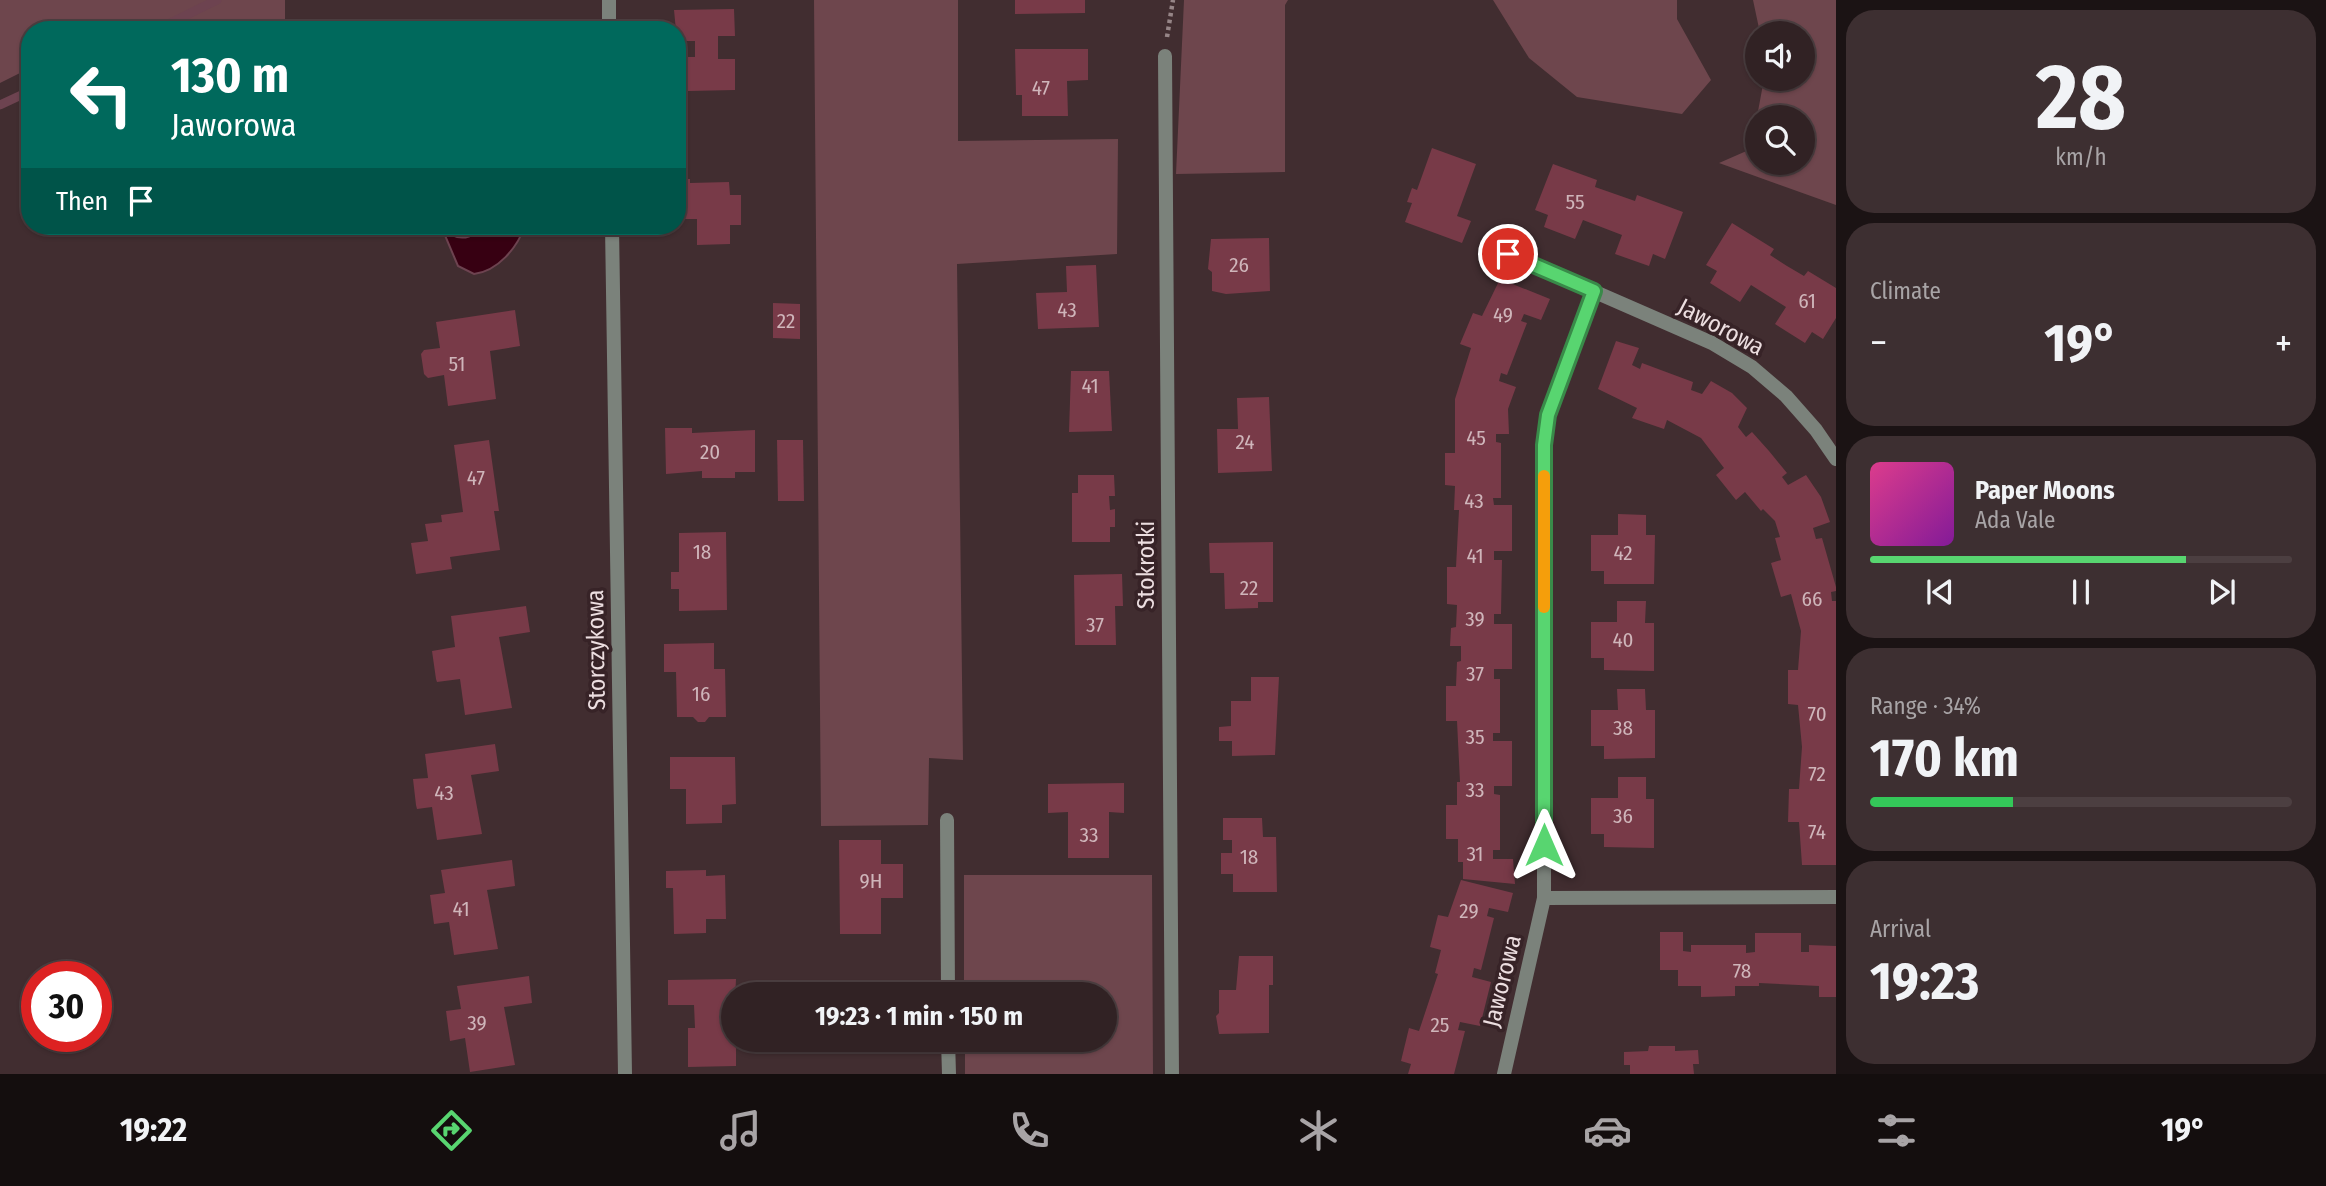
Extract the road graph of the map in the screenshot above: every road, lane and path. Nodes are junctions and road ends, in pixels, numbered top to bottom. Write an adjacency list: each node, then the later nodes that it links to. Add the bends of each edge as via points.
1 (609, 0): 3 (street)
2 (1173, 0): 4 (path)
3 (609, 21)
4 (1165, 56): 16 (street, Stokrotki)
5 (612, 235): 14 (street, Storczykowa)
6 (1508, 254): 7 (street, Jaworowa)
7 (1594, 291): 8 (street, Jaworowa, via 1712,343 1752,367 1786,396); 11 (street, Jaworowa, via 1548,415 1544,445)
8 (1836, 459)
9 (947, 820): 12 (street)
10 (1836, 897): 11 (street)
11 (1544, 898): 17 (street, Jaworowa)
12 (948, 982)
13 (948, 1052): 15 (street)
14 (625, 1074)
15 (949, 1074)
16 (1172, 1074)
17 (1504, 1074)

